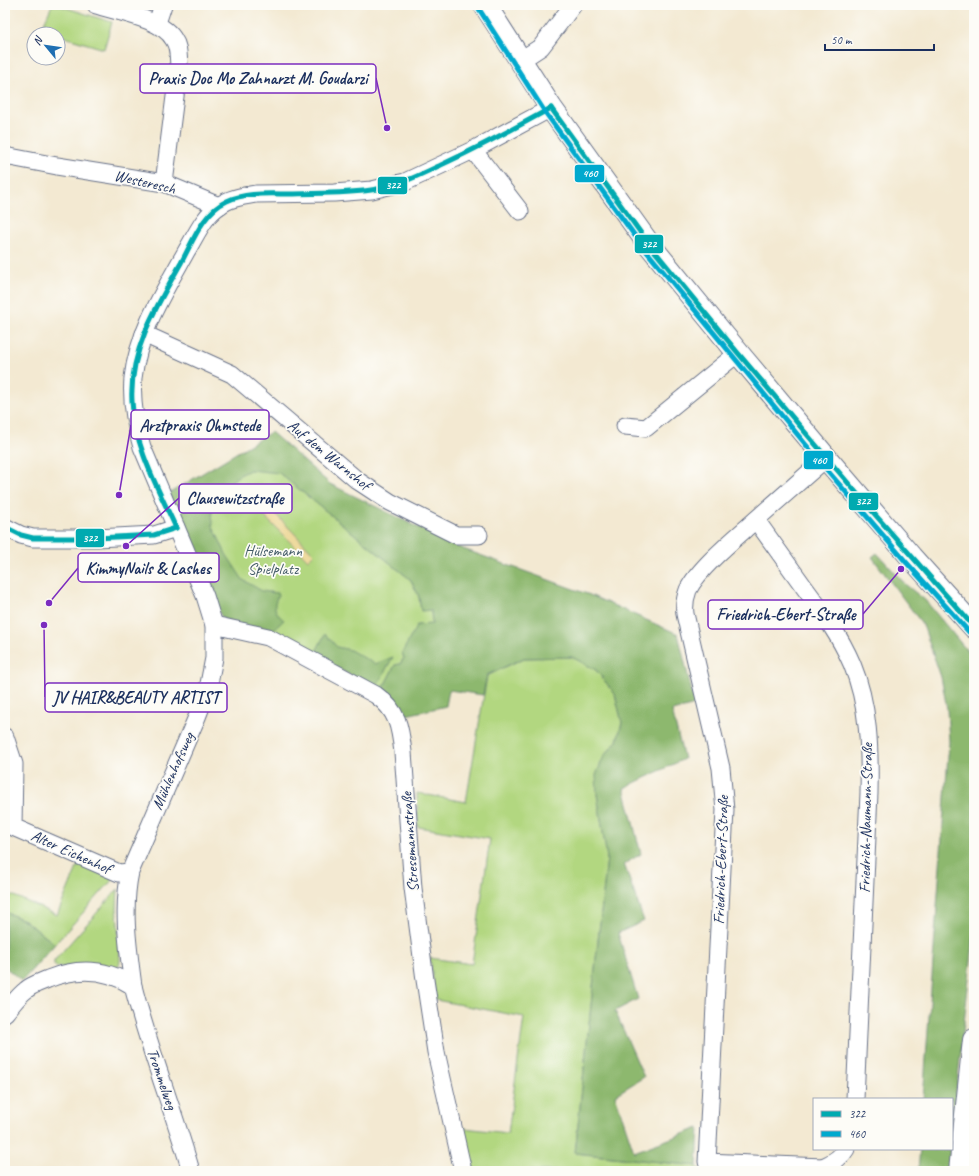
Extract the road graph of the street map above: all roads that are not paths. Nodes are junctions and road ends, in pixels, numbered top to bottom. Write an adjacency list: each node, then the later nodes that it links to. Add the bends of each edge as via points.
1 (96, 5): 5 (street)
2 (162, 5): 5 (street)
3 (485, 5): 6 (main road)
4 (573, 5): 6 (street, via 542,47)
5 (157, 23): 10 (street, via 168,30 175,40 178,58)
6 (521, 60): 7 (main road)
7 (551, 108): 8 (street); 14 (main road, via 648,243)
8 (473, 150): 11 (street, via 405,182 372,190 256,194 231,200); 12 (street)
9 (5, 156): 10 (street, Westeresch)
10 (164, 183): 11 (street, Westeresch)
11 (219, 206): 13 (street, Mühlenhofsweg, via 202,225 169,282)
12 (520, 211)
13 (144, 334): 18 (street, Mühlenhofsweg, via 133,379 132,402 142,447); 20 (street, Auf dem Warnshof, via 232,374 358,481 390,502 456,535)
14 (738, 353): 15 (street, via 646,428); 16 (main road)
15 (625, 426)
16 (826, 458): 17 (street, Friedrich-Ebert-Straße); 22 (main road)
17 (756, 520): 30 (street, Friedrich-Naumann-Straße, via 830,621 852,665 865,713 869,786); 32 (street, Friedrich-Ebert-Straße, via 727,545 695,579 684,603 684,614 721,768 725,810 707,1162)
18 (176, 528): 19 (street, via 154,535 97,538 33,538); 21 (street, Mühlenhofsweg, via 205,596)
19 (6, 530)
20 (479, 535)
21 (214, 625): 26 (street, Mühlenhofsweg, via 214,658 208,688); 34 (street, Stresemannstraße, via 268,637 376,695 391,708 396,718 403,752 413,888 425,980 436,1052)
22 (974, 627)
23 (5, 736): 24 (street, Alter Eichenhof)
24 (9, 764): 25 (street, Alter Eichenhof)
25 (9, 827): 26 (street, Alter Eichenhof, via 118,873)
26 (130, 872): 27 (street, Mühlenhofsweg, via 126,888 126,914)
27 (133, 986): 28 (street, via 104,972 92,970 66,973 26,989); 33 (street, Trommelweg)
28 (5, 1013)
29 (974, 1040): 35 (main road)
30 (855, 1098)
31 (846, 1150): 32 (street)
32 (824, 1169)
33 (192, 1171)
34 (463, 1171)
35 (960, 1171)

